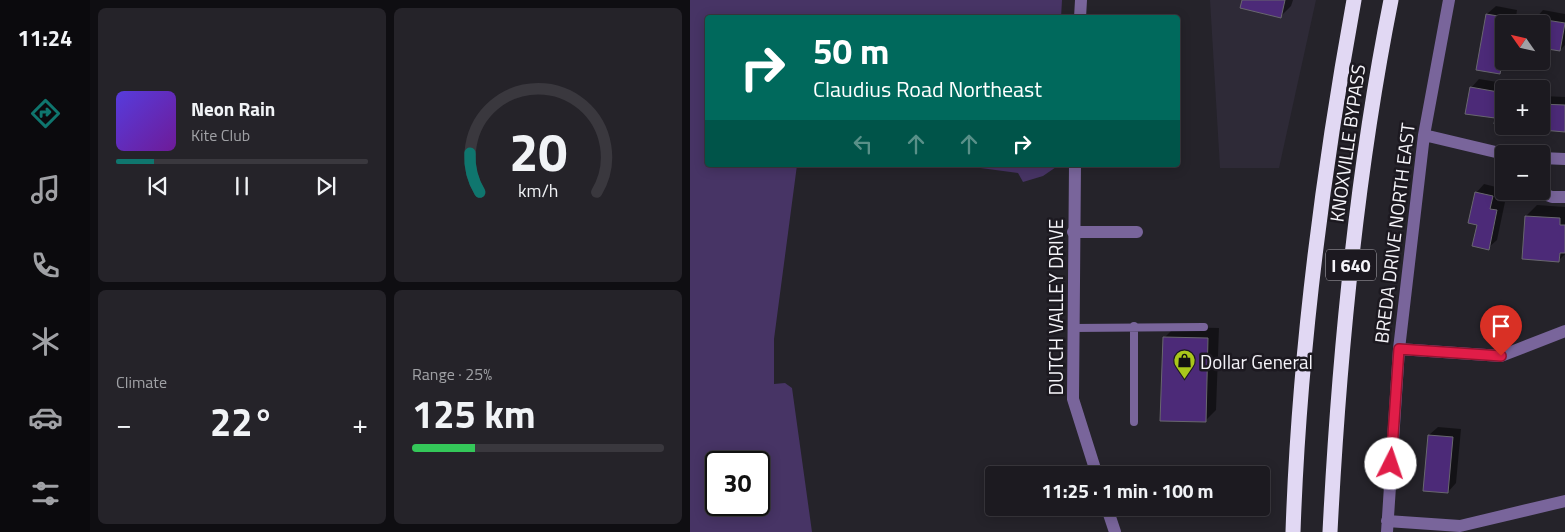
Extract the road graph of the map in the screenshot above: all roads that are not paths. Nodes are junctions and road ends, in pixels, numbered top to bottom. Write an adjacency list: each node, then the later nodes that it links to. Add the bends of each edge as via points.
1 (1081, 0): 5 (street)
2 (1354, 0): 26 (highway, KNOXVILLE BYPASS / I 640, via 1339,83 1312,284 1300,400)
3 (1391, 0): 27 (highway, KNOXVILLE BYPASS / I 640, via 1365,150 1348,282 1336,413)
4 (1449, 0): 6 (street, BREDA DRIVE NORTH EAST)
5 (1080, 15)
6 (1424, 135): 7 (street); 19 (street, BREDA DRIVE NORTH EAST)
7 (1495, 152)
8 (1550, 158): 9 (street)
9 (1565, 159)
10 (1075, 167): 13 (street, DUTCH VALLEY DRIVE)
11 (1550, 196): 12 (street)
12 (1565, 197)
13 (1073, 232): 14 (street); 17 (street, DUTCH VALLEY DRIVE)
14 (1137, 232)
15 (1134, 326): 16 (lane); 17 (lane); 20 (lane)
16 (1204, 327)
17 (1073, 328): 21 (street, DUTCH VALLEY DRIVE, via 1073,400)
18 (1565, 331): 19 (street, via 1501,356)
19 (1399, 349): 24 (street, BREDA DRIVE NORTH EAST)
20 (1134, 422)
21 (1094, 466)
22 (1565, 501): 24 (street, via 1460,526)
23 (1110, 516): 25 (street)
24 (1387, 527)
25 (1115, 532)
26 (1293, 532)
27 (1330, 532)

